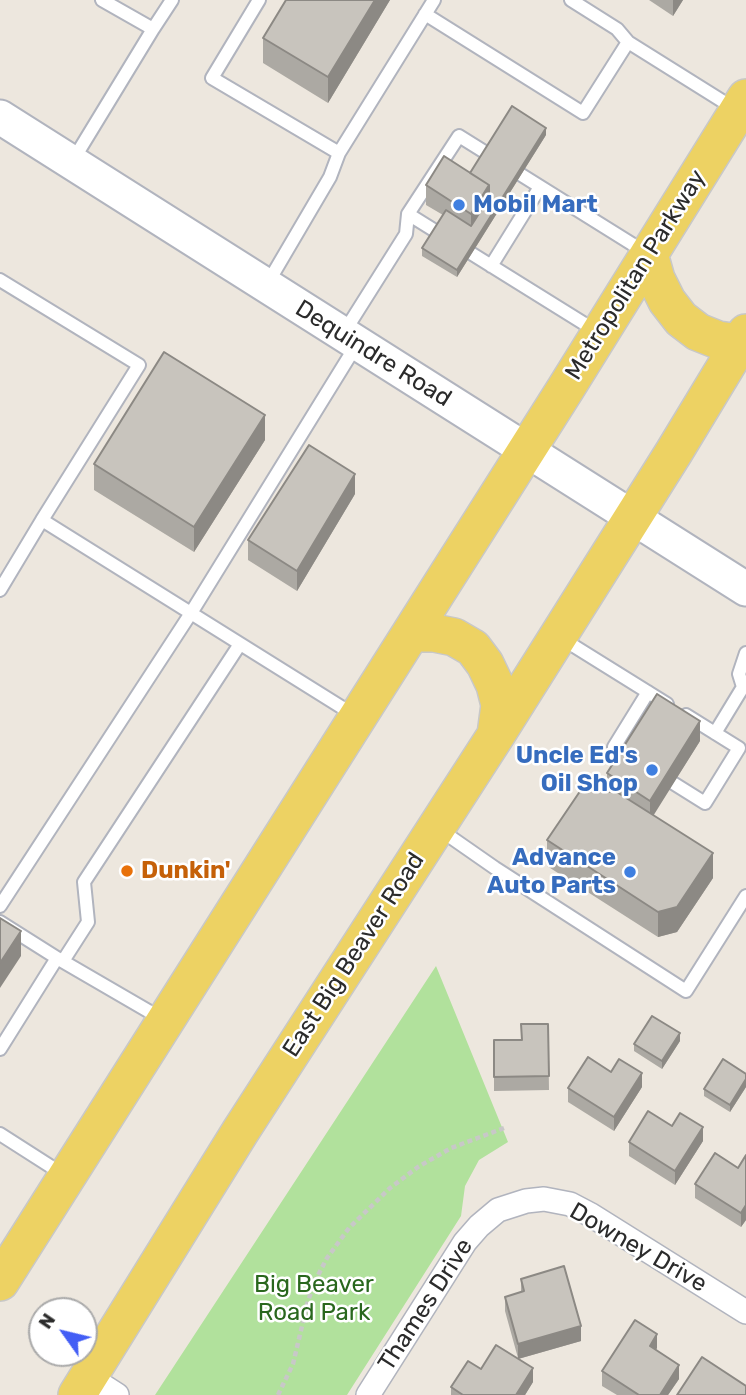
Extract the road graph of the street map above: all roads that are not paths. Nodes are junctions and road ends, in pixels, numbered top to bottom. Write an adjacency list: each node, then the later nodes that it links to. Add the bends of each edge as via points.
1 (102, 0): 7 (lane)
2 (172, 0): 7 (lane)
3 (259, 0): 11 (lane, via 212,78)
4 (434, 0): 6 (lane)
5 (572, 0): 8 (lane, via 617,29)
6 (425, 14): 8 (lane, via 583,113); 11 (lane)
7 (153, 29): 12 (lane)
8 (628, 42): 9 (lane)
9 (742, 105): 15 (main road, Metropolitan Parkway)
10 (0, 117): 12 (main road, Dequindre Road)
11 (339, 153): 18 (lane, via 330,177)
12 (72, 163): 18 (main road, Dequindre Road)
13 (540, 187): 14 (lane, via 459,136); 15 (lane); 16 (lane)
14 (408, 214): 16 (lane); 21 (lane, via 406,234)
15 (649, 254): 19 (main road, Metropolitan Parkway); 20 (main road, via 656,279 681,319 718,340)
16 (491, 266): 19 (lane)
17 (0, 280): 24 (lane, via 139,365)
18 (266, 286): 21 (main road, Dequindre Road)
19 (599, 333): 22 (main road, Metropolitan Parkway)
20 (743, 338): 23 (main road)
21 (350, 339): 22 (main road, Dequindre Road); 27 (lane)
22 (526, 450): 23 (main road, Dequindre Road); 28 (main road)
23 (633, 517): 25 (main road, Dequindre Road); 29 (main road, East Big Beaver Road)
24 (42, 520): 26 (lane); 27 (lane)
25 (746, 589)
26 (0, 590)
27 (191, 613): 30 (lane); 41 (lane)
28 (411, 633): 34 (main road); 36 (main road, via 454,636 472,648 495,685 500,705)
29 (558, 636): 33 (lane); 36 (main road, East Big Beaver Road)
30 (240, 644): 34 (lane); 43 (lane, via 85,882 88,922)
31 (746, 653): 32 (lane, via 739,674)
32 (744, 686): 35 (lane)
33 (648, 692): 35 (lane); 37 (lane, via 614,747)
34 (357, 717): 44 (main road)
35 (715, 733): 38 (lane, via 739,748 705,803)
36 (496, 735): 39 (main road, East Big Beaver Road)
37 (630, 756)
38 (673, 783)
39 (436, 827): 40 (lane, via 686,991); 51 (main road, East Big Beaver Road, via 240,1132)
40 (746, 895)
41 (0, 906)
42 (0, 922): 43 (lane)
43 (60, 960): 44 (lane); 45 (lane)
44 (165, 1020): 47 (main road)
45 (0, 1049)
46 (0, 1134): 47 (lane)
47 (67, 1177): 49 (main road)
48 (526, 1201): 50 (street, Downey Drive, via 570,1204); 52 (street, Thames Drive, via 498,1210 465,1242)
49 (0, 1282)
50 (746, 1312)
51 (94, 1389)
52 (368, 1395)

